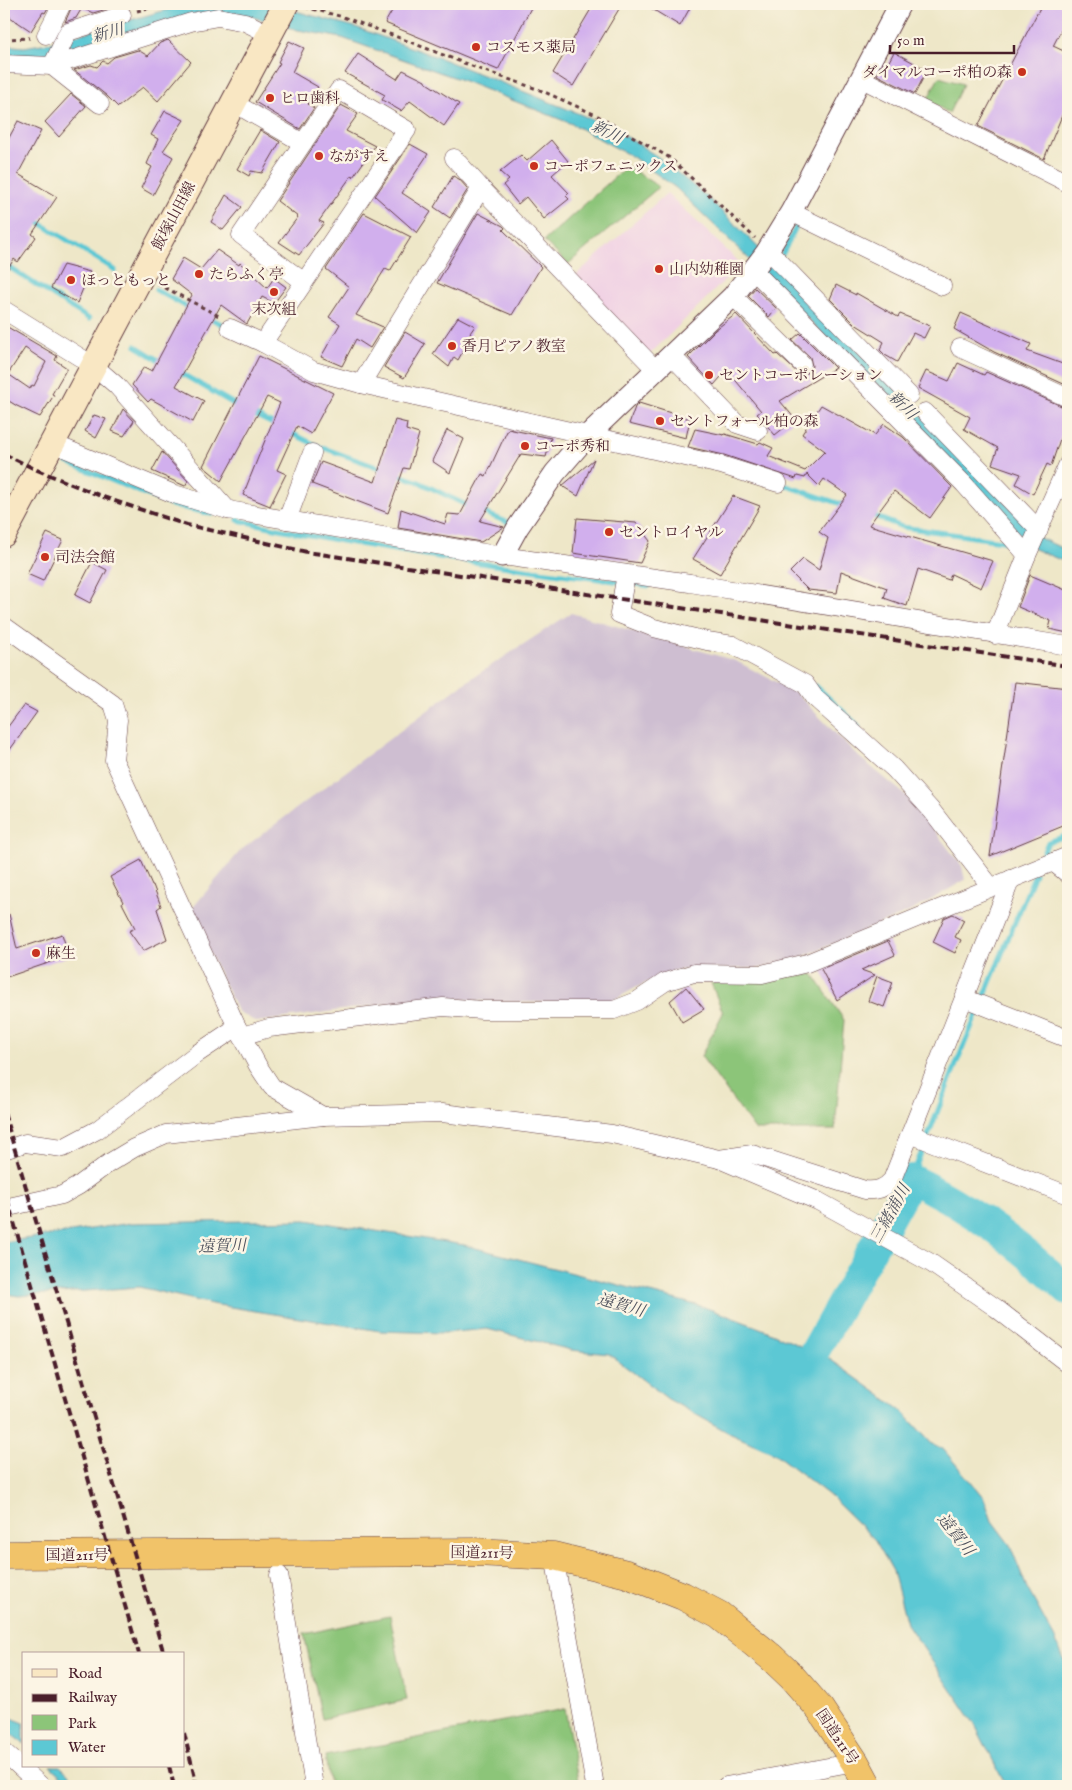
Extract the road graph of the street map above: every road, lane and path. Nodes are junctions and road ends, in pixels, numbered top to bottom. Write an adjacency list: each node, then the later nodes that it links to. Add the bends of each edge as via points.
1 (62, 4): 6 (street)
2 (162, 4): 4 (path)
3 (900, 4): 10 (street)
4 (122, 15): 8 (street, via 68,32)
5 (283, 15): 8 (street, via 245,22 218,17 191,22); 11 (main road, 飯塚山田線); 18 (path, via 343,17 540,90 596,115 670,158)
6 (46, 35): 7 (path)
7 (4, 40)
8 (54, 62): 9 (street); 12 (street)
9 (4, 64)
10 (860, 78): 15 (street); 17 (street)
11 (234, 103): 13 (street); 29 (main road, 飯塚山田線)
12 (100, 104)
13 (303, 143): 20 (street, via 241,235); 20 (street, via 340,90 407,130)
14 (454, 158): 16 (street)
15 (1068, 182)
16 (481, 188): 30 (street); 31 (street)
17 (791, 212): 18 (street); 21 (street)
18 (760, 260): 22 (street); 32 (street); 44 (street, via 964,484)
19 (155, 282): 24 (path, via 232,324)
20 (304, 282): 25 (street)
21 (942, 286)
22 (733, 296): 27 (street); 28 (street)
23 (4, 310): 29 (street)
24 (230, 328): 25 (street)
25 (263, 343): 31 (street, via 314,371)
26 (960, 348): 33 (street)
27 (671, 355): 30 (street); 35 (street, via 737,424)
28 (802, 364)
29 (94, 366): 37 (main road, 飯塚山田線); 41 (street, via 126,396)
30 (656, 370): 36 (street)
31 (361, 384): 36 (street)
32 (909, 395)
33 (1068, 398)
34 (925, 412): 44 (street)
35 (758, 431)
36 (588, 435): 40 (street, via 721,465); 45 (street, via 555,473)
37 (52, 443): 41 (street, via 174,494); 43 (main road, 飯塚山田線)
38 (312, 453): 42 (street)
39 (1068, 464): 44 (street)
40 (778, 483)
41 (228, 510): 42 (street)
42 (287, 520): 45 (street)
43 (4, 534)
44 (1033, 542): 48 (street)
45 (502, 556): 46 (street)
46 (625, 580): 48 (street, via 690,583); 53 (street, via 619,614 654,628 733,645 804,684 815,698 894,769 932,811)
47 (4, 626): 55 (street, via 113,704 118,720 114,760)
48 (995, 635): 49 (street)
49 (1068, 646)
50 (1060, 859): 51 (street); 52 (street)
51 (1068, 874)
52 (1011, 879): 53 (street); 54 (street)
53 (991, 887): 55 (street, via 807,963 762,974 694,973 666,982 637,1001 614,1010 443,1007)
54 (964, 998): 56 (street); 58 (street)
55 (240, 1032): 57 (street, via 272,1087); 59 (street, via 176,1069 97,1130 63,1148 26,1143)
56 (1068, 1039)
57 (323, 1116): 60 (street, via 442,1113 612,1134); 62 (street, via 166,1134 134,1148 62,1194)
58 (910, 1134): 60 (street, via 892,1180 877,1191 752,1154); 61 (street)
59 (4, 1150)
60 (719, 1159): 63 (street, via 818,1201 931,1263)
61 (1068, 1195)
62 (4, 1208)
63 (1068, 1364)
64 (4, 1555): 65 (highway, 国道211号, via 475,1552)
65 (554, 1556): 68 (highway, 国道211号, via 627,1574 683,1596 719,1615 792,1677 820,1709); 71 (street)
66 (279, 1575): 70 (street)
67 (4, 1752): 69 (street)
68 (855, 1762): 72 (street); 73 (highway, 国道211号)
69 (42, 1786)
70 (314, 1786)
71 (595, 1786)
72 (726, 1786)
73 (868, 1786)

